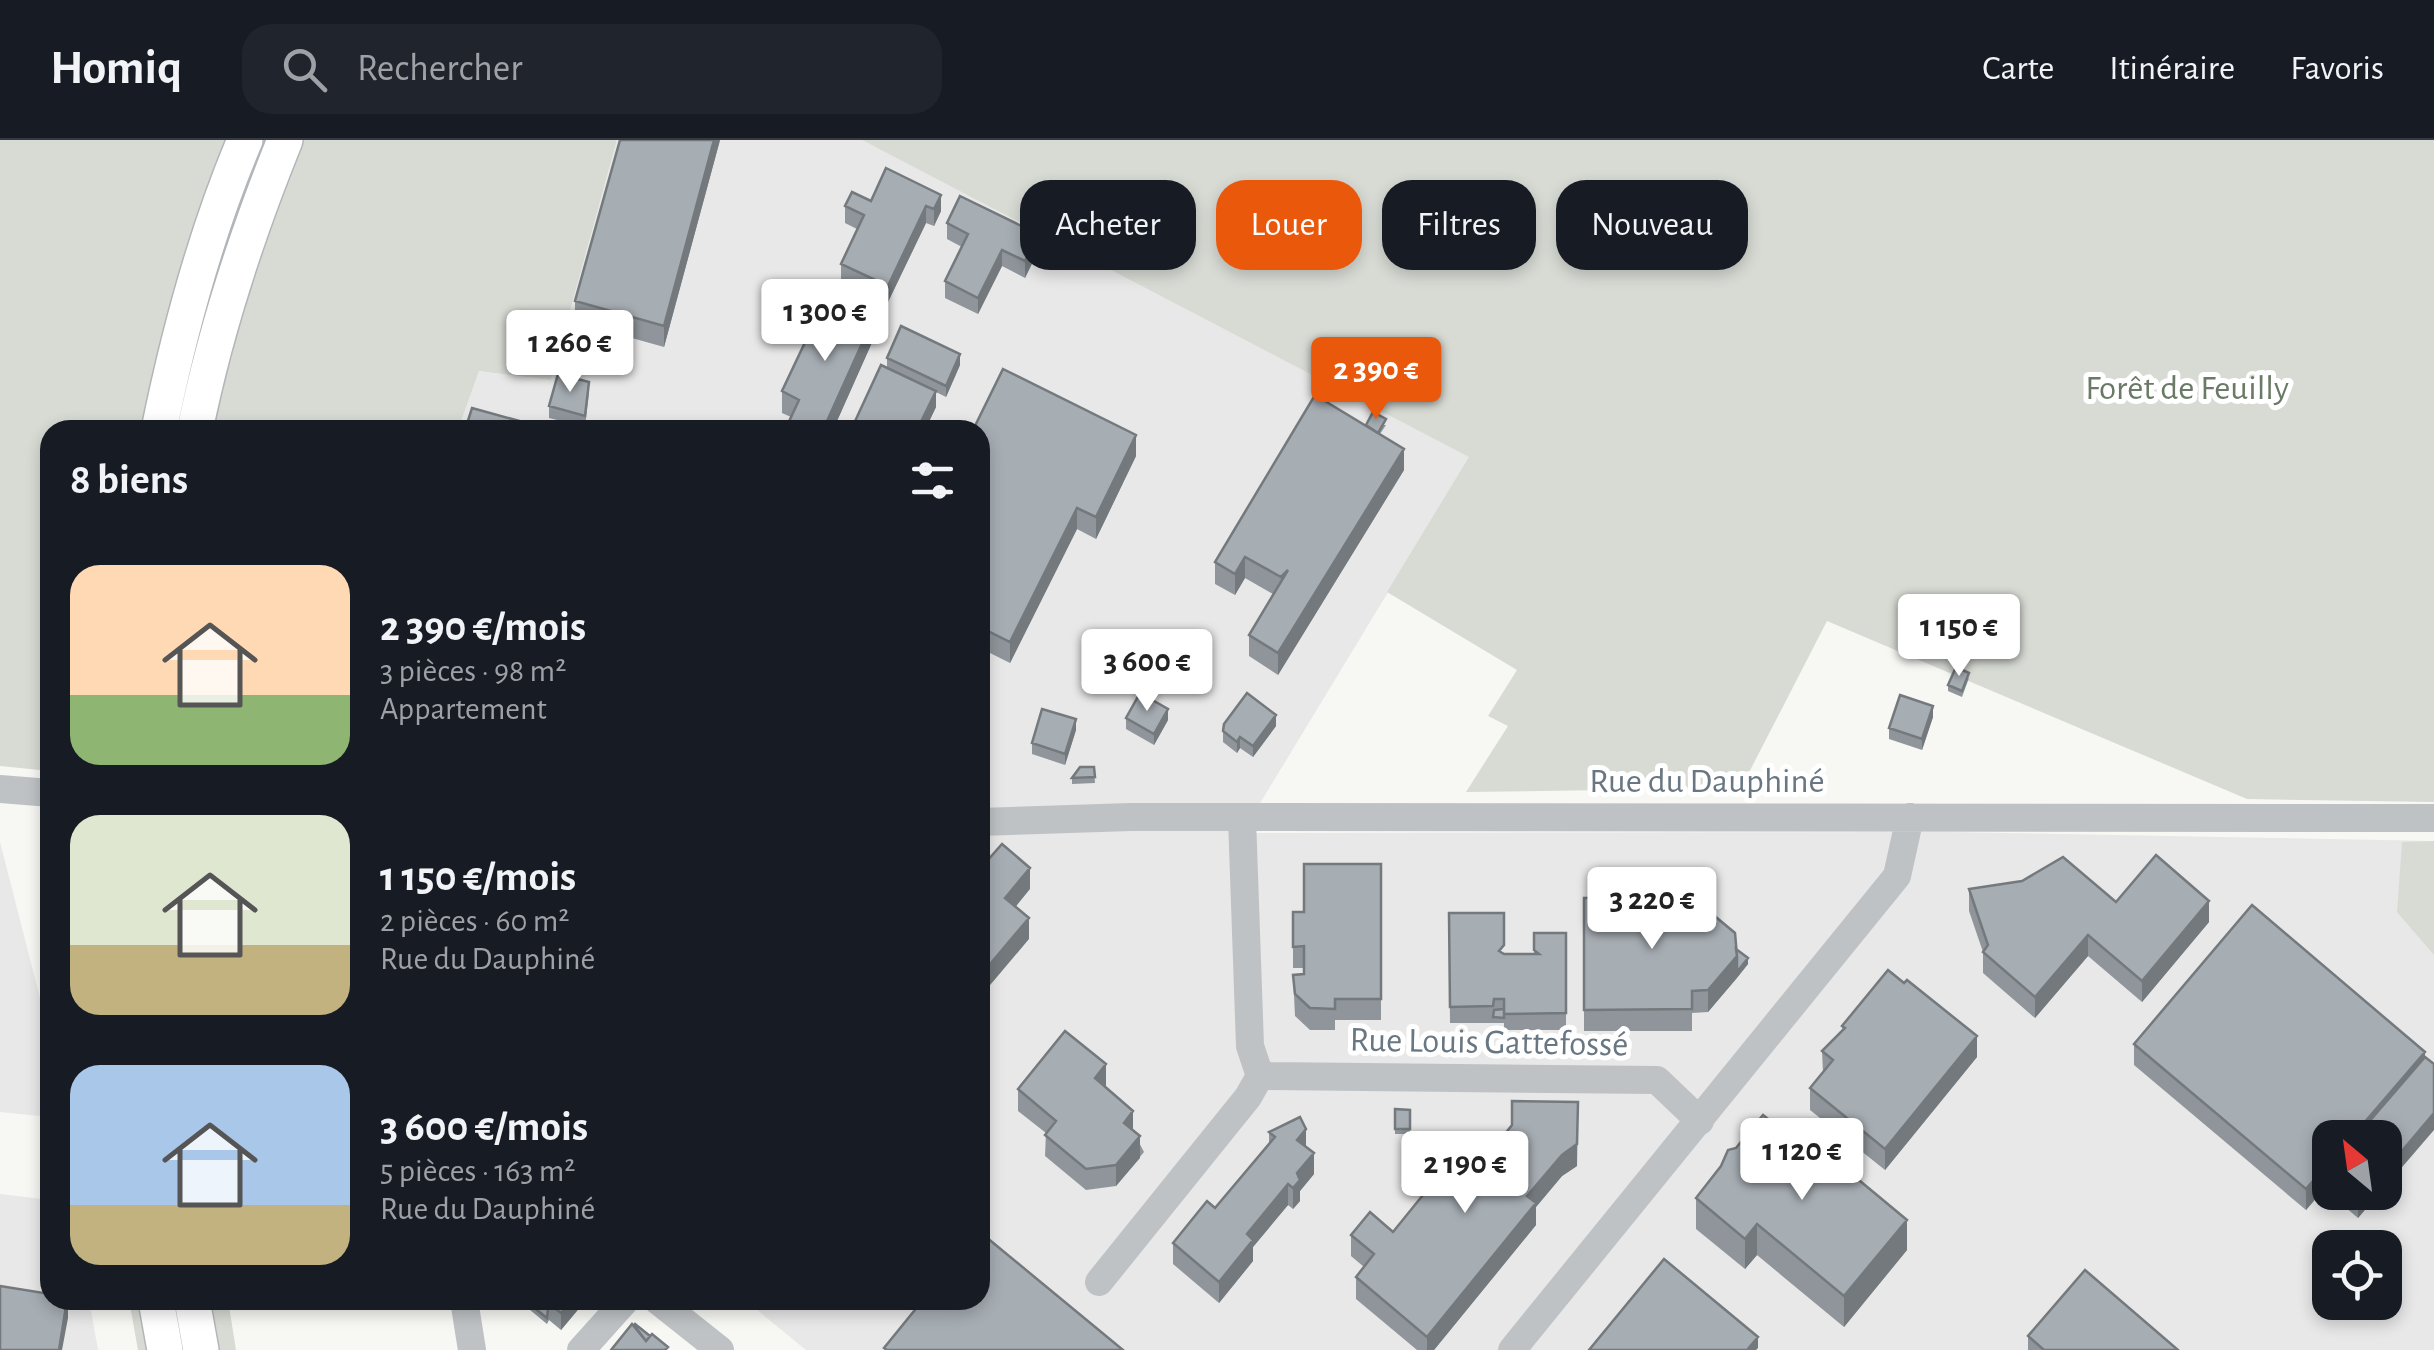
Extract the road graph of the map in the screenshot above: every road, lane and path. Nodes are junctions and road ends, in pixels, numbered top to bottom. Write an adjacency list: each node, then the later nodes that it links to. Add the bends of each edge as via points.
1 (245, 140): 3 (main road, via 173,362)
2 (285, 140): 4 (main road, via 209,362)
3 (162, 420)
4 (197, 420)
5 (0, 789): 6 (street)
6 (40, 792)
7 (1910, 817): 8 (street, Rue du Dauphiné); 9 (street, Rue du Dauphiné); 12 (street, via 1898,876)
8 (1242, 818): 10 (street, Rue du Dauphiné); 11 (street, via 1250,1046)
9 (2434, 818)
10 (990, 822)
11 (1260, 1076): 12 (street, Rue Louis Gattefossé, via 1657,1080); 13 (street)
12 (1700, 1121): 24 (street)
13 (1099, 1282)
14 (158, 1310): 19 (main road)
15 (194, 1310): 20 (main road)
16 (466, 1310): 21 (street)
17 (617, 1310): 22 (street)
18 (670, 1310): 23 (street)
19 (165, 1350)
20 (201, 1350)
21 (472, 1350)
22 (581, 1350)
23 (720, 1350)
24 (1512, 1350)

